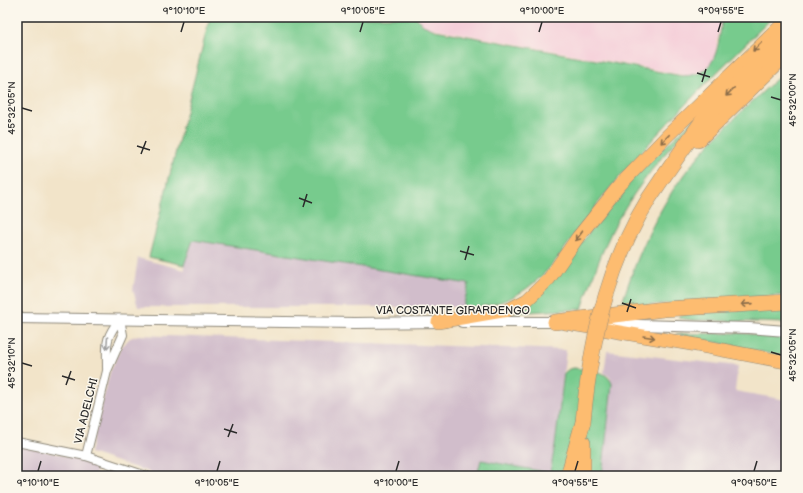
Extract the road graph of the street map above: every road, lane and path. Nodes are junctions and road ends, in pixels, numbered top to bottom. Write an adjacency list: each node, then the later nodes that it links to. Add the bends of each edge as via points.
1 (786, 21): 10 (highway, one-way to 10, via 667,136 620,186 578,237 549,279 527,300 508,310)
2 (786, 34): 6 (highway, one-way to 6, via 705,117)
3 (786, 54): 5 (highway)
4 (786, 58): 5 (highway)
5 (766, 74): 6 (highway, via 704,133)
6 (662, 179): 15 (highway, bridge, via 637,218 611,275 594,341)
7 (786, 302): 11 (highway, one-way to 11, via 664,309)
8 (17, 318): 9 (street, VIA COSTANTE GIRARDENGO)
9 (120, 319): 10 (street, VIA COSTANTE GIRARDENGO); 14 (street, via 123,336); 14 (street, one-way to 14, via 109,333)
10 (438, 322): 11 (street, VIA COSTANTE GIRARDENGO)
11 (555, 322): 12 (street, VIA COSTANTE GIRARDENGO); 13 (highway, one-way to 13)
12 (786, 331)
13 (786, 362)
14 (107, 371): 17 (street, VIA ADELCHI)
15 (583, 422): 19 (highway); 20 (highway); 21 (highway)
16 (17, 442): 17 (street)
17 (86, 456): 18 (street)
18 (147, 476)
19 (568, 476)
20 (576, 476)
21 (582, 476)

